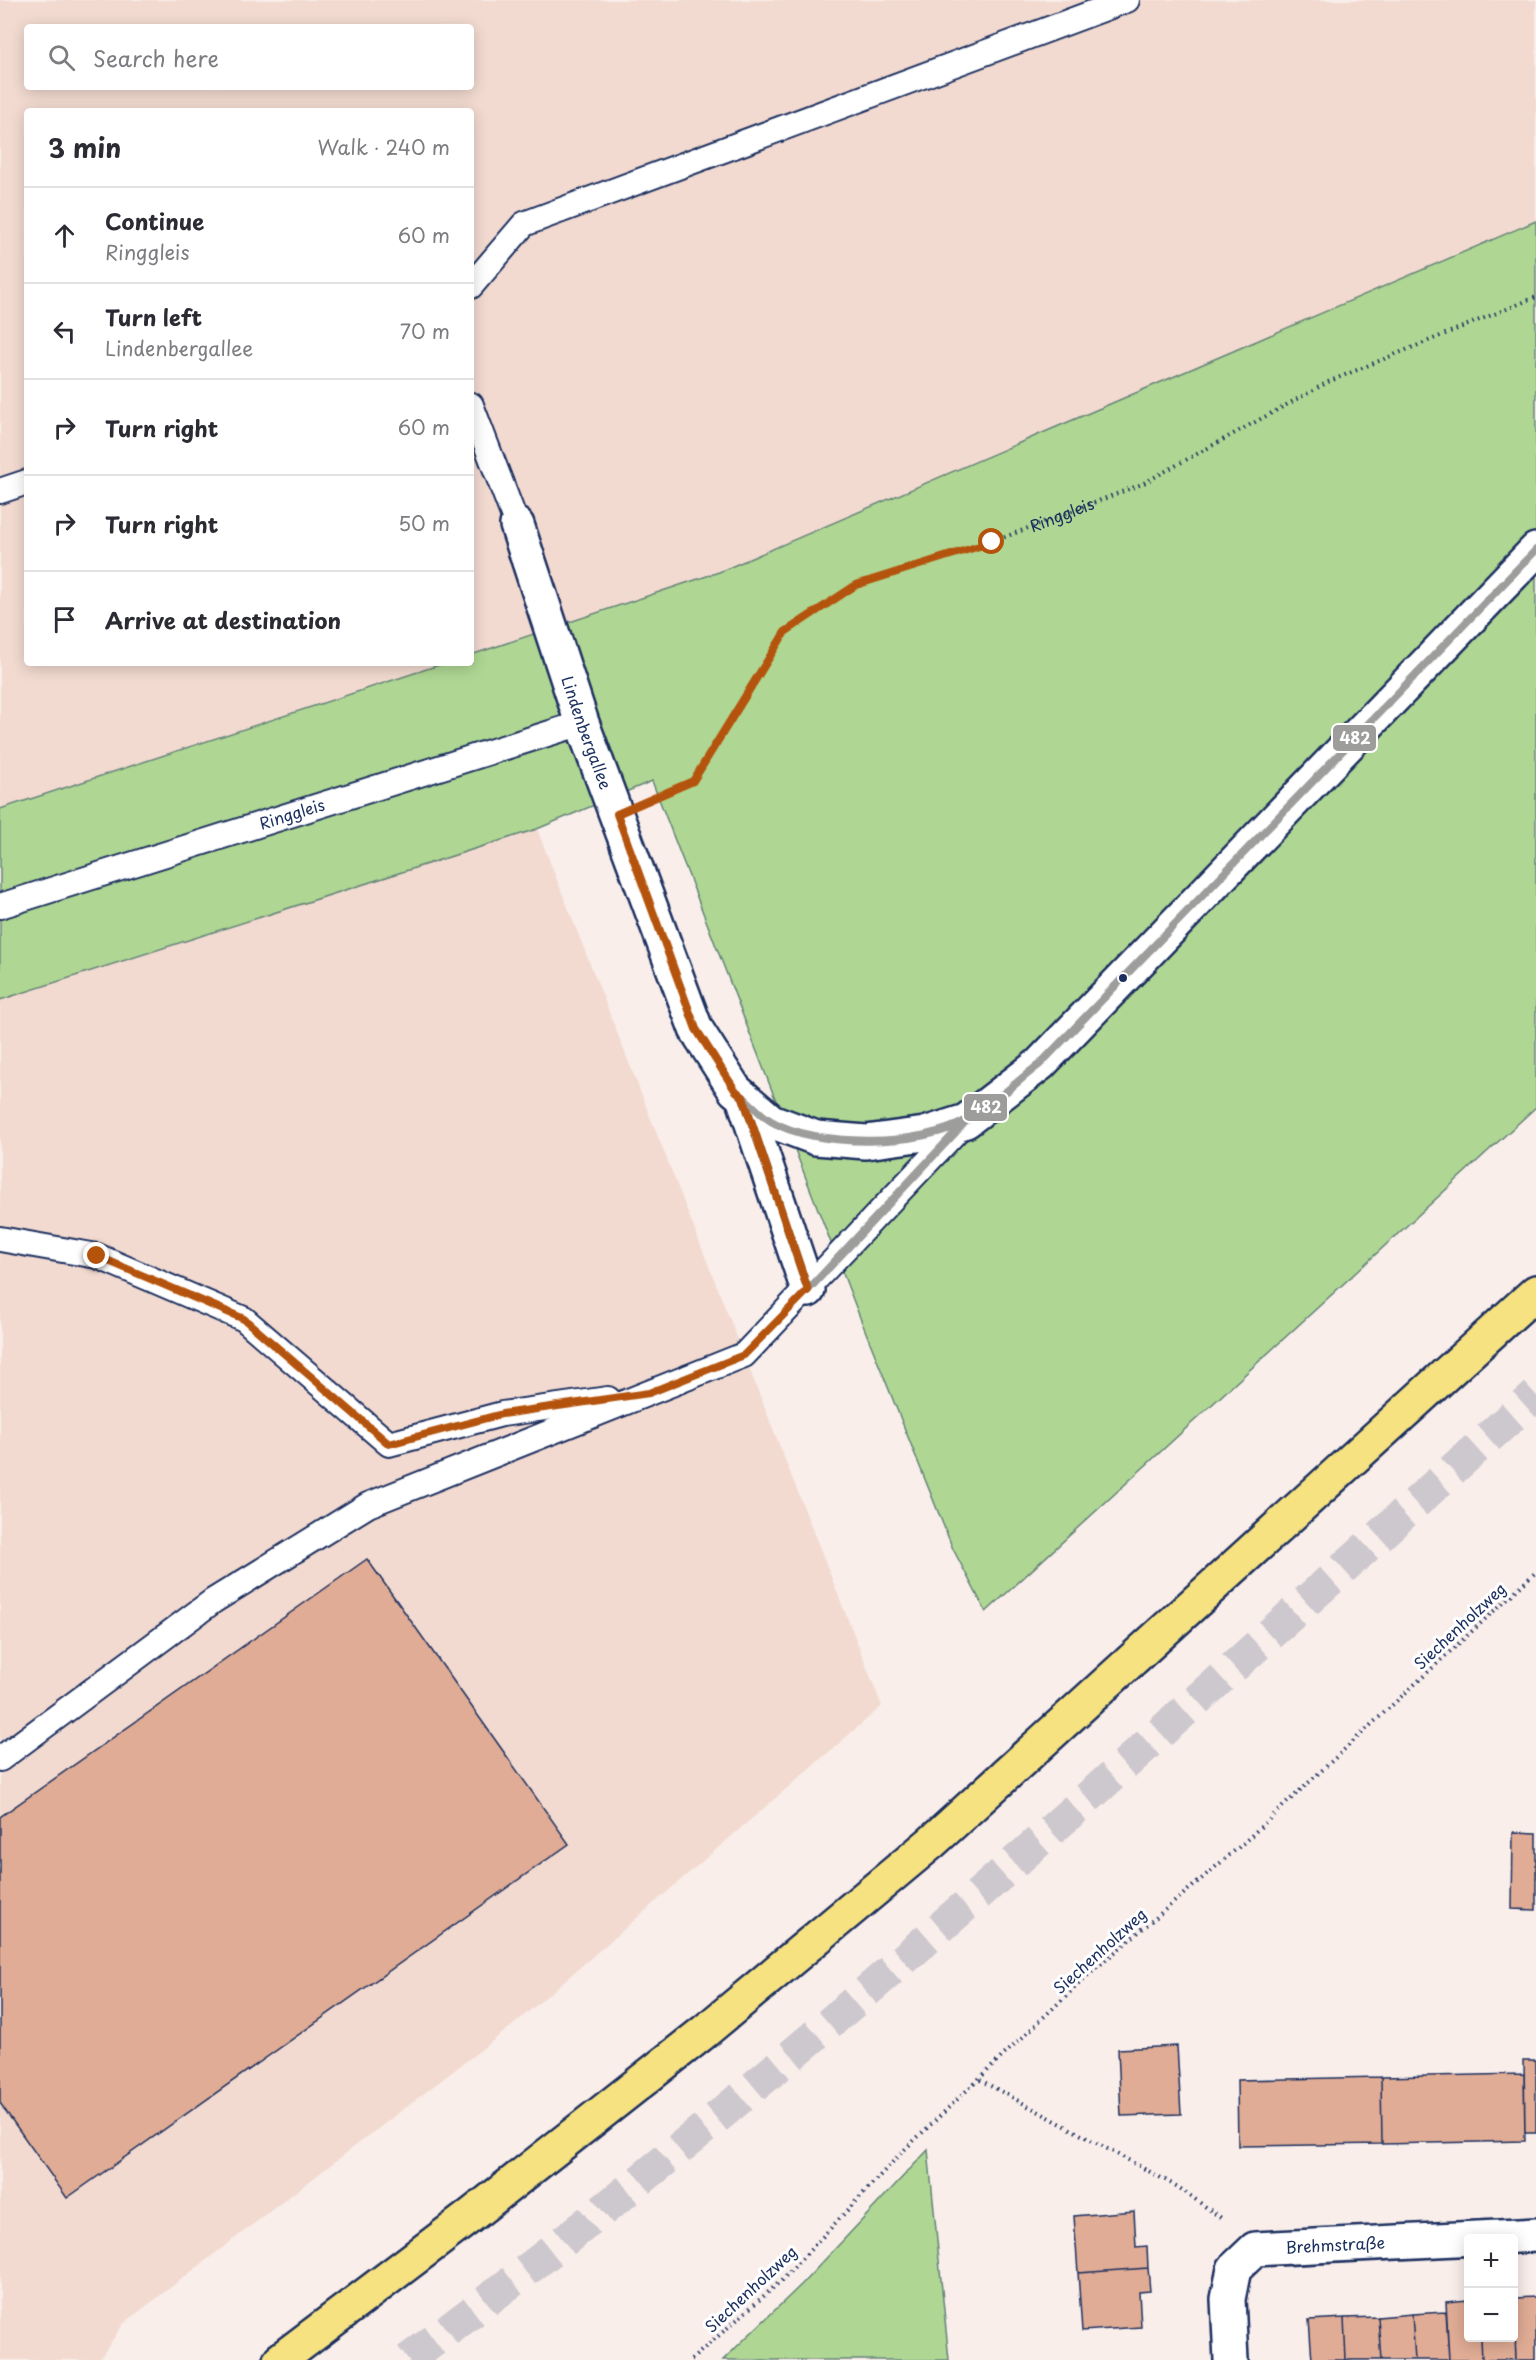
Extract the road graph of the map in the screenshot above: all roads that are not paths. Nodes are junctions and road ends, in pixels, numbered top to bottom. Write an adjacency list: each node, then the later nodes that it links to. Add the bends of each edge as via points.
1 (1127, 0): 2 (lane, via 524,224)
2 (474, 282)
3 (474, 413): 6 (lane)
4 (24, 483): 5 (lane)
5 (0, 491)
6 (517, 525): 8 (street, Lindenbergallee)
7 (1536, 550): 11 (street, Lindenbergallee, via 1040,1064)
8 (582, 723): 9 (lane, Ringgleis); 10 (street, Lindenbergallee, via 696,1029)
9 (0, 906)
10 (743, 1097): 11 (street, Lindenbergallee, via 771,1121 816,1138 866,1142 925,1134); 13 (street, Lindenbergallee)
11 (966, 1121): 13 (lane)
12 (0, 1239): 15 (lane, via 97,1256 244,1319 389,1444 502,1414)
13 (808, 1290): 15 (lane, via 744,1355)
14 (1536, 1292): 18 (highway, via 932,1842 704,2032)
15 (649, 1393): 16 (lane, via 368,1505 213,1600)
16 (0, 1759)
17 (1536, 2235): 19 (street, Brehmstraße, via 1255,2249 1234,2269 1228,2299)
18 (280, 2360)
19 (1231, 2360)

